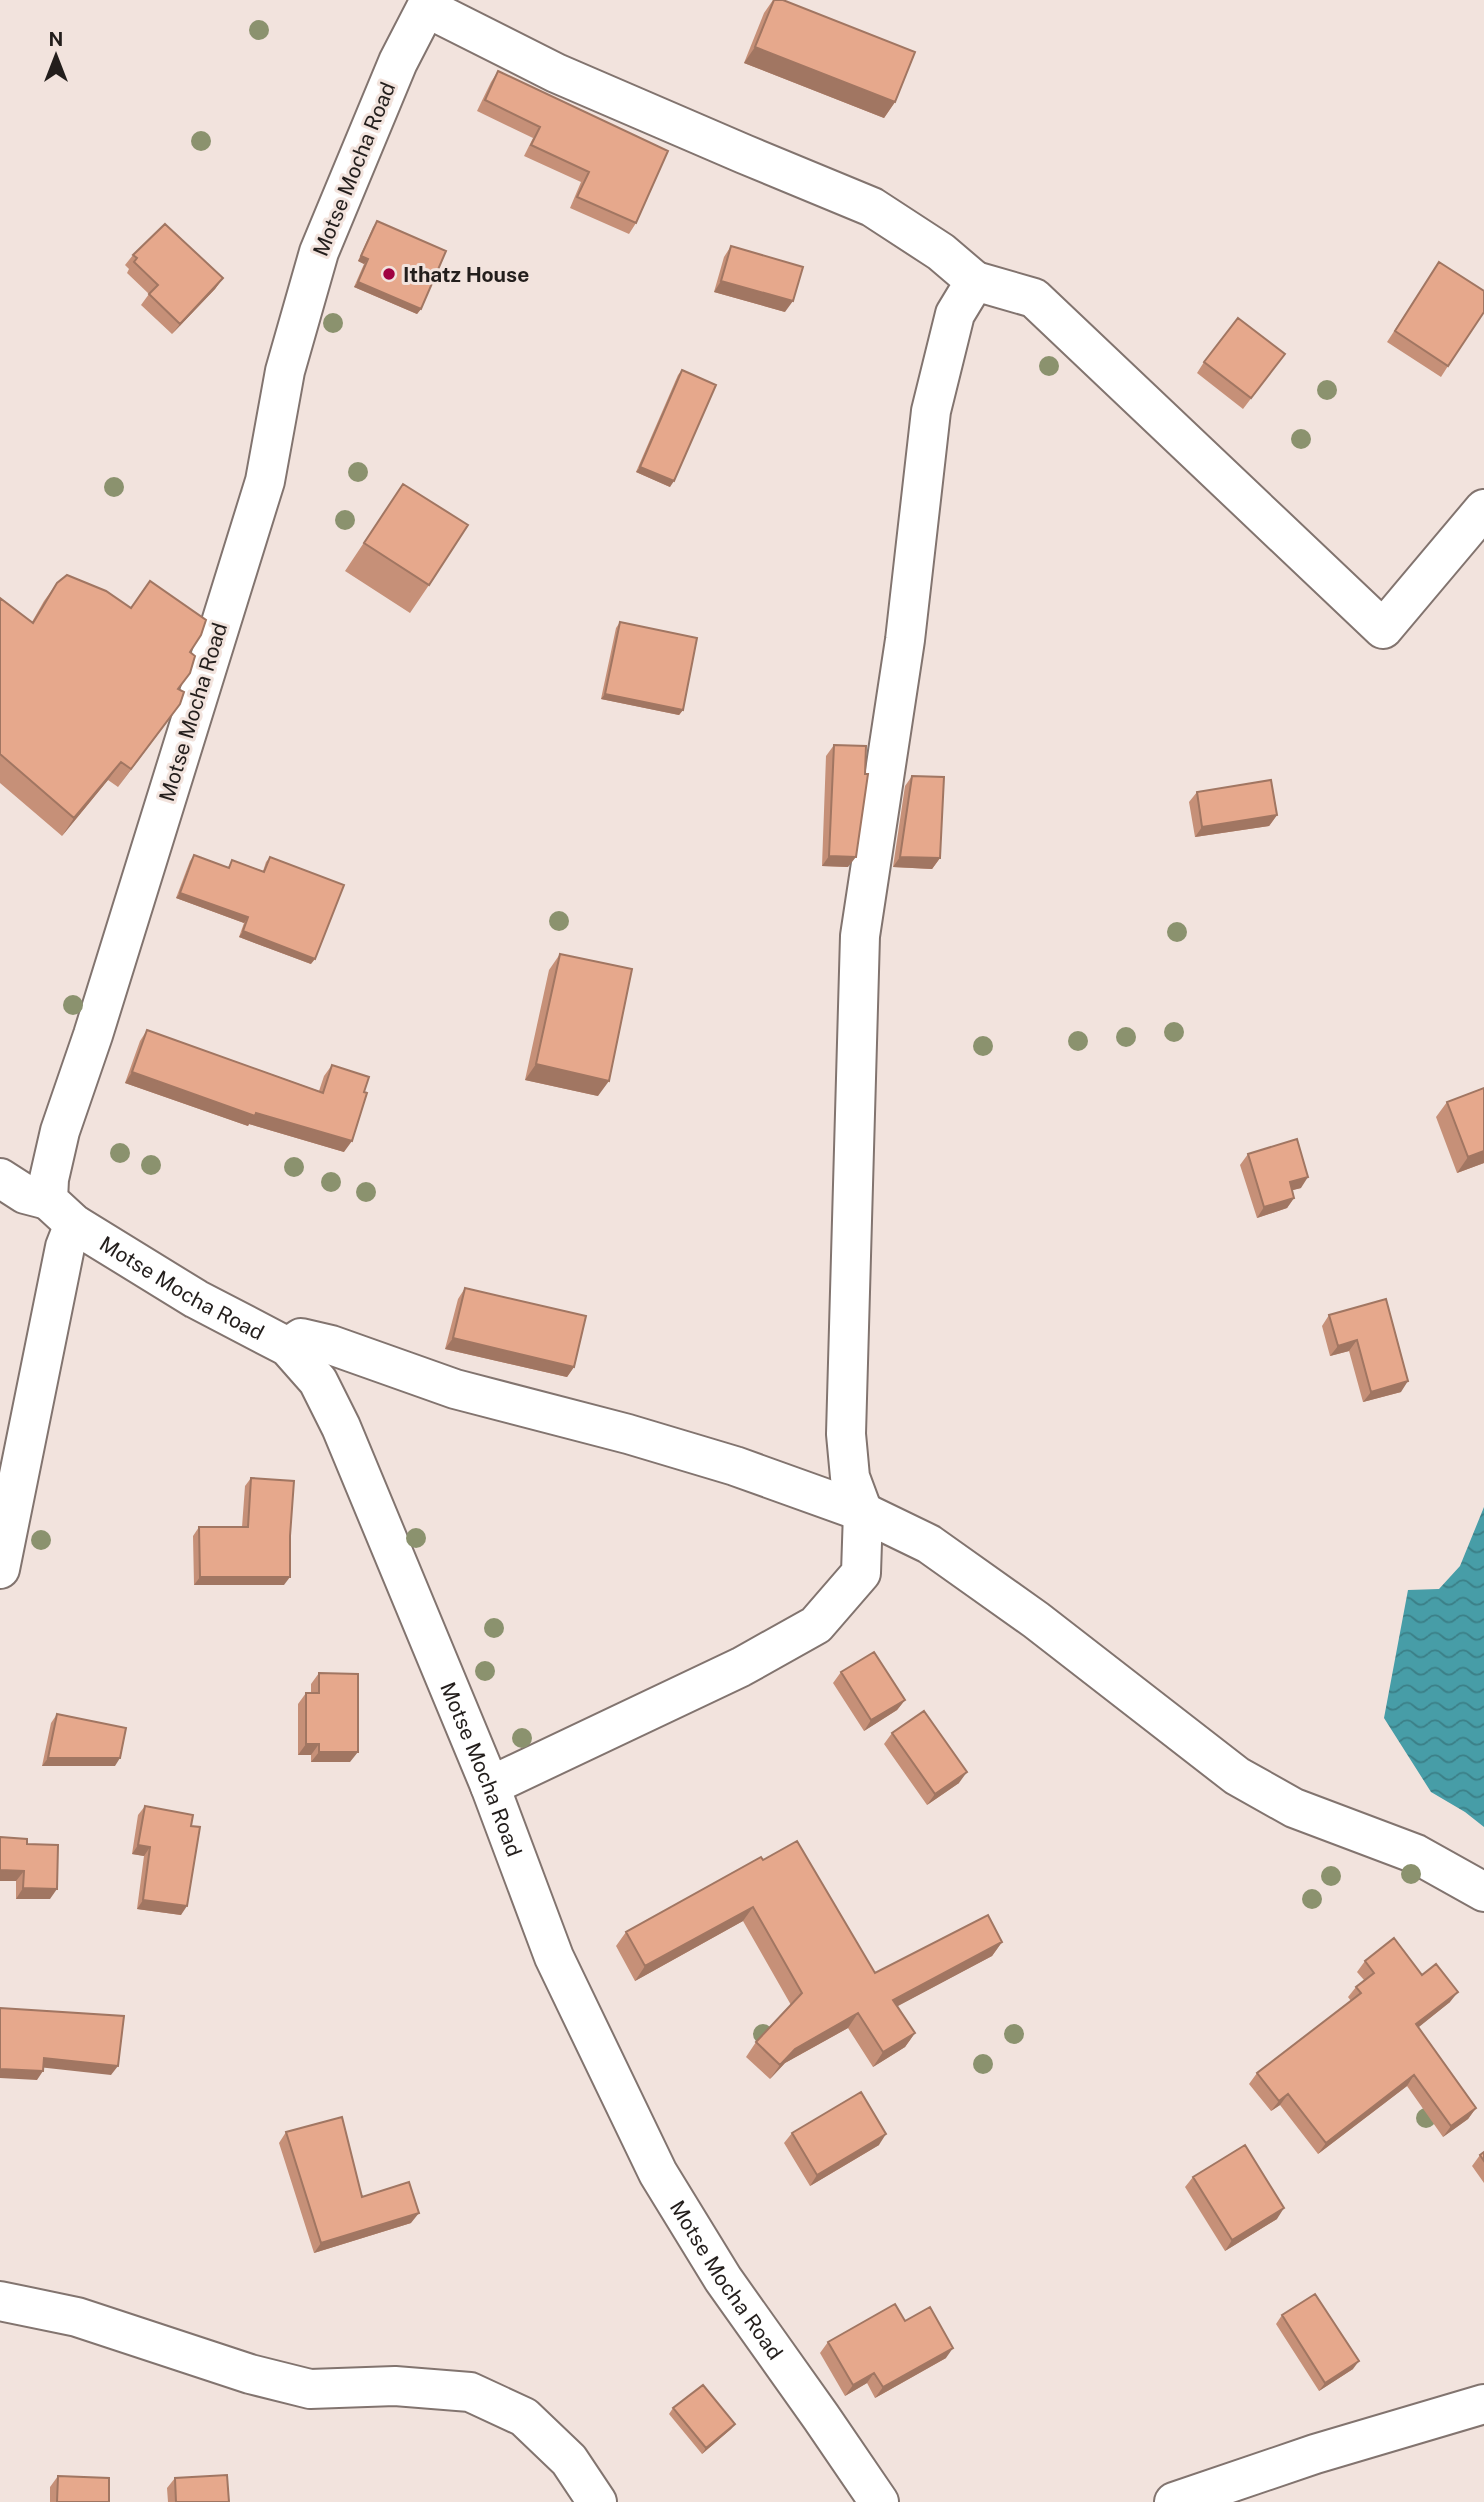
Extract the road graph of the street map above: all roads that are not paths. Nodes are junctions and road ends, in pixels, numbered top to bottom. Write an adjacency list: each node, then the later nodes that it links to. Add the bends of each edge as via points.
1 (428, 4): 2 (street, via 556,73 872,206); 5 (street, Motse Mocha Road, via 398,62 319,252 285,371 265,481 60,1130 49,1179)
2 (975, 281): 3 (street, via 1034,298 1383,629); 7 (street, via 955,314 931,411 905,640 860,936 846,1434 850,1477)
3 (1484, 509)
4 (0, 1178): 5 (street)
5 (61, 1212): 6 (street, Motse Mocha Road, via 196,1299); 8 (street, via 65,1247)
6 (288, 1348): 7 (street, via 300,1338 331,1345 454,1389 735,1466); 9 (street, Motse Mocha Road, via 317,1381 341,1427)
7 (863, 1512): 9 (street, via 861,1573 816,1625 741,1667); 10 (street, via 951,1559 1237,1776 1294,1808 1416,1854)
8 (0, 1569)
9 (490, 1786): 14 (street, Motse Mocha Road, via 554,1957 658,2173 723,2279)
10 (1484, 1892)
11 (0, 2301): 13 (street, via 77,2317 310,2389 395,2386 470,2392 524,2417 569,2460)
12 (1484, 2404): 15 (street)
13 (597, 2502)
14 (879, 2502)
15 (1174, 2502)

